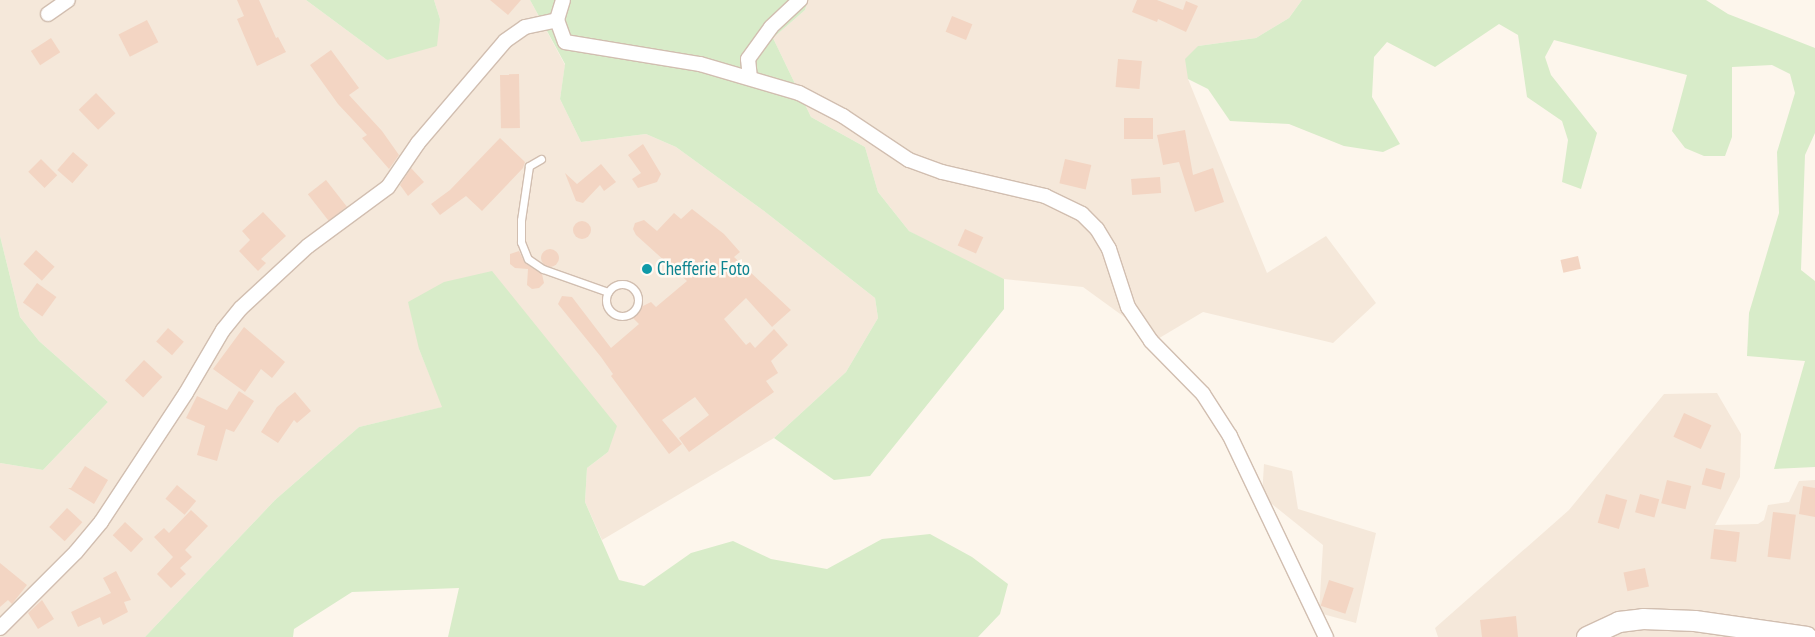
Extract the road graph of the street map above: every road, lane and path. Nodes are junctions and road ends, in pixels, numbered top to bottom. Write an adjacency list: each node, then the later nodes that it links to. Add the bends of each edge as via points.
1 (68, 0): 4 (street)
2 (563, 0): 5 (street)
3 (800, 0): 6 (street, via 771,27 748,59)
4 (48, 14)
5 (557, 20): 6 (street, via 566,42 700,64); 9 (street, via 525,27 506,41 418,143 388,187 308,246 241,308 223,330 186,393 101,522 76,552)
6 (750, 78): 10 (street, via 799,93 843,116 909,160 942,172 1045,196 1082,214 1097,229 1109,249 1128,307 1151,342 1203,394 1230,436)
7 (541, 159): 8 (lane, via 529,166 521,220 521,242 528,259 557,275)
8 (608, 292): 8 (lane, via 607,306 616,316 630,315 635,311 638,295 630,286 617,285)
9 (0, 628)
10 (1326, 637)
11 (1586, 637): 12 (street, via 1619,622 1643,619 1695,621)
12 (1807, 637)

